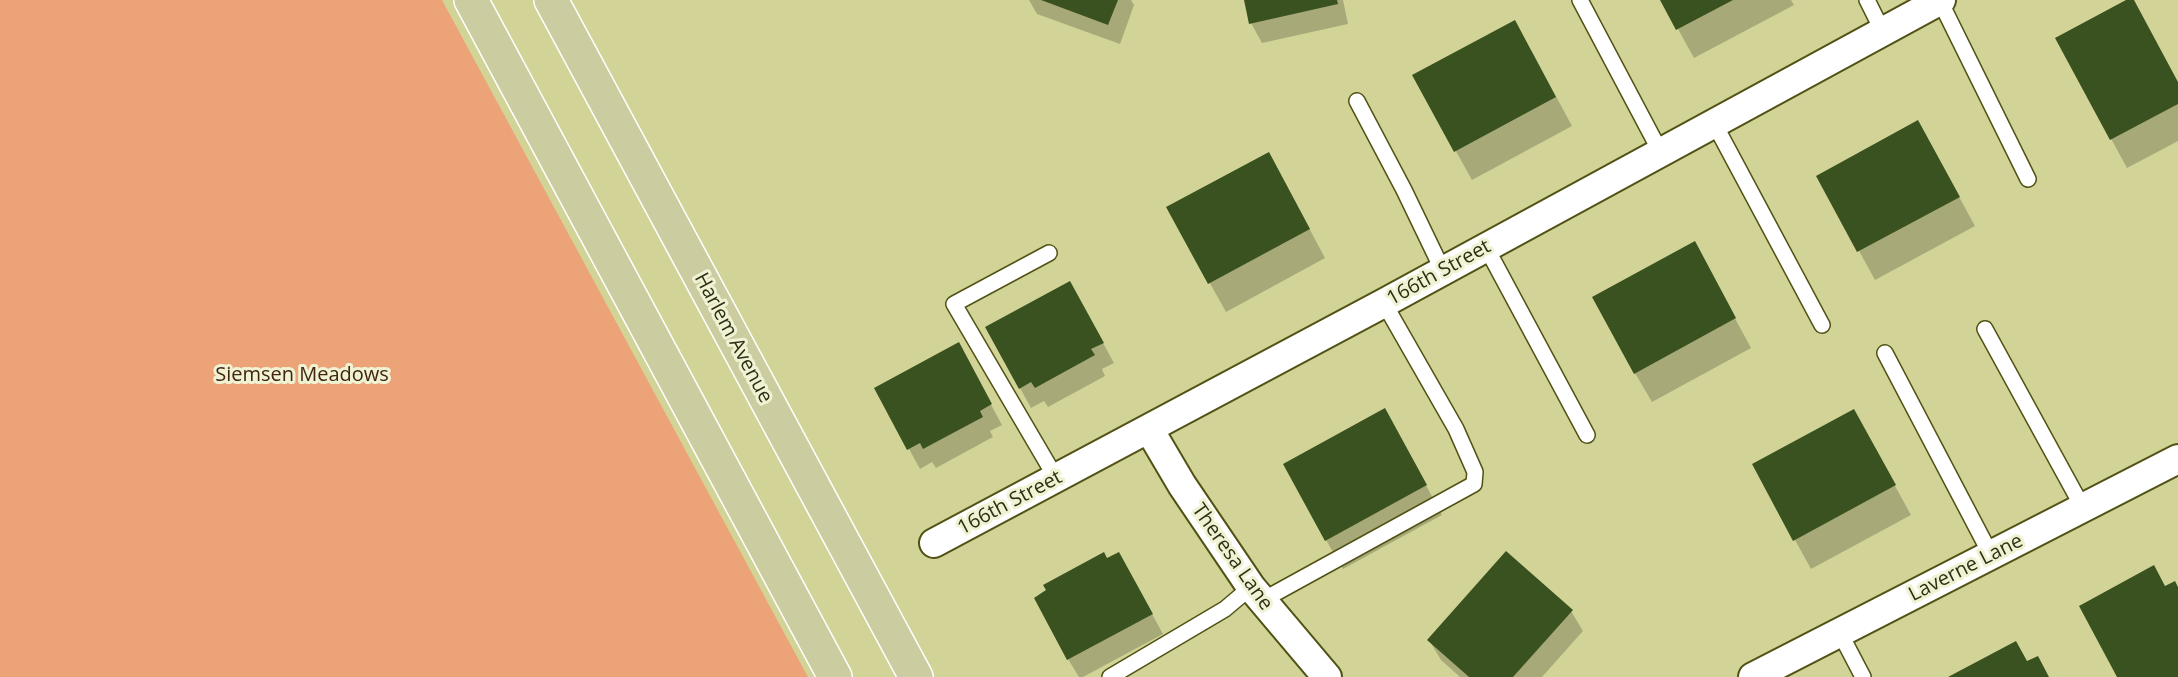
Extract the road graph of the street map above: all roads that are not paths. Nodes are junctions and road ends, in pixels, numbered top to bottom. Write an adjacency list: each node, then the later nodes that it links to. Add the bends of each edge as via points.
1 (471, 0): 27 (main road)
2 (550, 0): 28 (main road, Harlem Avenue)
3 (1580, 0): 9 (lane)
4 (1867, 0): 6 (lane)
5 (1941, 0): 6 (street, 166th Street); 10 (lane)
6 (1883, 32): 8 (street, 166th Street)
7 (1357, 101): 13 (lane)
8 (1714, 123): 9 (street, 166th Street); 15 (lane)
9 (1661, 153): 11 (street, 166th Street)
10 (2028, 179)
11 (1486, 247): 13 (street, 166th Street); 19 (lane)
12 (1049, 253): 21 (lane, via 954,304)
13 (1443, 271): 14 (street, 166th Street)
14 (1384, 303): 18 (street, 166th Street); 25 (lane, via 1456,429 1475,472 1474,484)
15 (1822, 325)
16 (1985, 329): 22 (lane)
17 (1885, 352): 24 (lane)
18 (1149, 429): 21 (street, 166th Street); 25 (street, Theresa Lane)
19 (1587, 435)
20 (2177, 462): 22 (street, Laverne Lane)
21 (1056, 478): 23 (street, 166th Street)
22 (2083, 508): 24 (street, Laverne Lane)
23 (934, 543)
24 (1991, 555): 26 (street, Laverne Lane)
25 (1256, 594): 29 (lane); 30 (street, Theresa Lane)
26 (1840, 633): 31 (street, Laverne Lane); 32 (lane)
27 (835, 677)
28 (916, 677)
29 (1110, 677)
30 (1327, 677)
31 (1753, 677)
32 (1863, 677)

